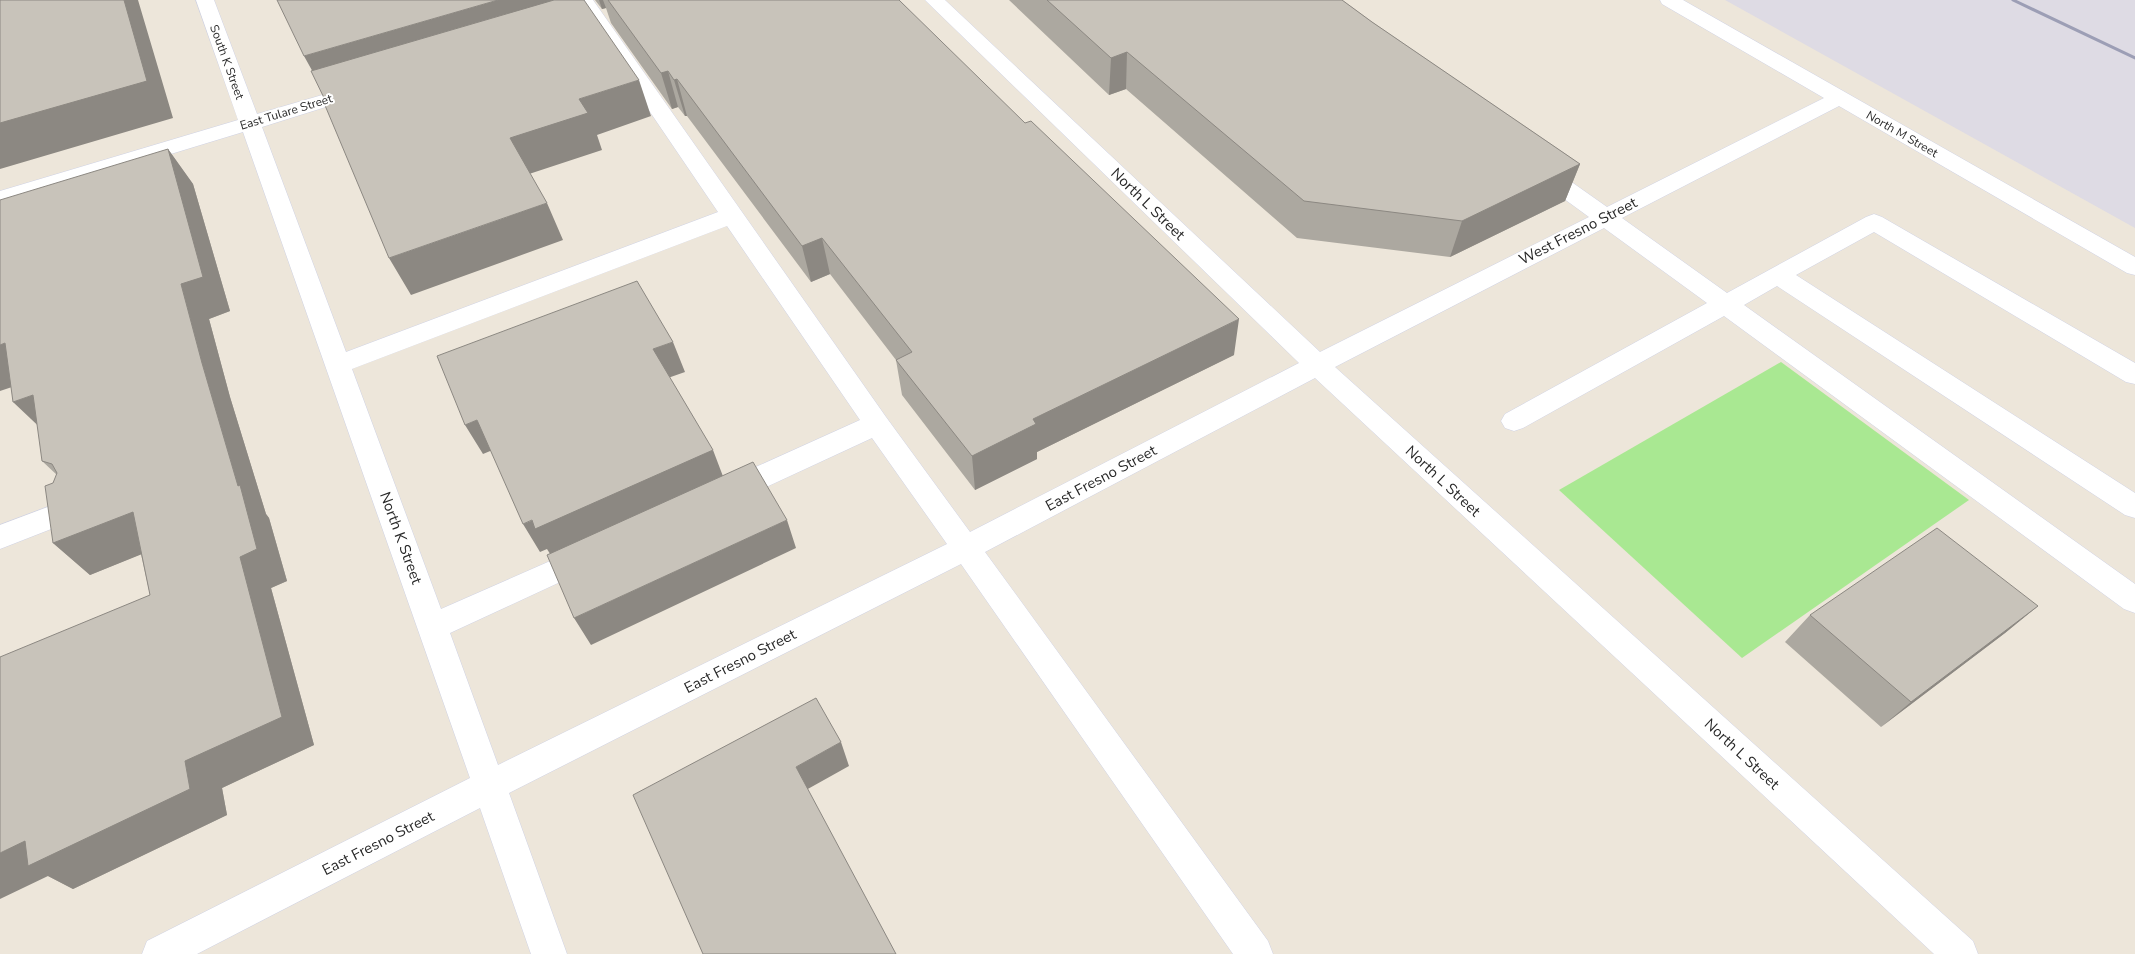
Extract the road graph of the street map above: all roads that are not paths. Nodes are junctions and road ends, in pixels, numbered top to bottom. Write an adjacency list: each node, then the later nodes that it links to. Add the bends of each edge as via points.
1 (205, 0): 7 (street, South K Street)
2 (934, 0): 15 (street, North L Street)
3 (1668, 0): 6 (street, North M Street)
4 (593, 14): 10 (street)
5 (381, 84): 7 (street, East Tulare Street)
6 (1840, 98): 11 (street, West Fresno Street); 12 (street, North M Street)
7 (249, 123): 9 (street, East Tulare Street); 16 (street, North K Street)
8 (1518, 154): 11 (street)
9 (0, 199)
10 (733, 215): 16 (street); 19 (street)
11 (1606, 217): 14 (street); 15 (street, West Fresno Street)
12 (2135, 267)
13 (1778, 274): 14 (street); 17 (street, via 1874,222); 22 (street)
14 (1725, 303): 18 (street); 26 (street)
15 (1317, 364): 25 (street, East Fresno Street); 32 (street, North L Street)
16 (337, 365): 27 (street, North K Street)
17 (2135, 375)
18 (1514, 421)
19 (877, 424): 20 (street); 25 (street)
20 (706, 502)
21 (77, 507): 23 (street)
22 (2135, 507)
23 (0, 537)
24 (616, 543): 27 (street)
25 (966, 548): 28 (street, East Fresno Street); 31 (street)
26 (2135, 600)
27 (433, 627): 28 (street, North K Street)
28 (489, 786): 29 (street, East Fresno Street); 30 (street, North K Street)
29 (160, 954)
30 (549, 954)
31 (1255, 954)
32 (1960, 954)

